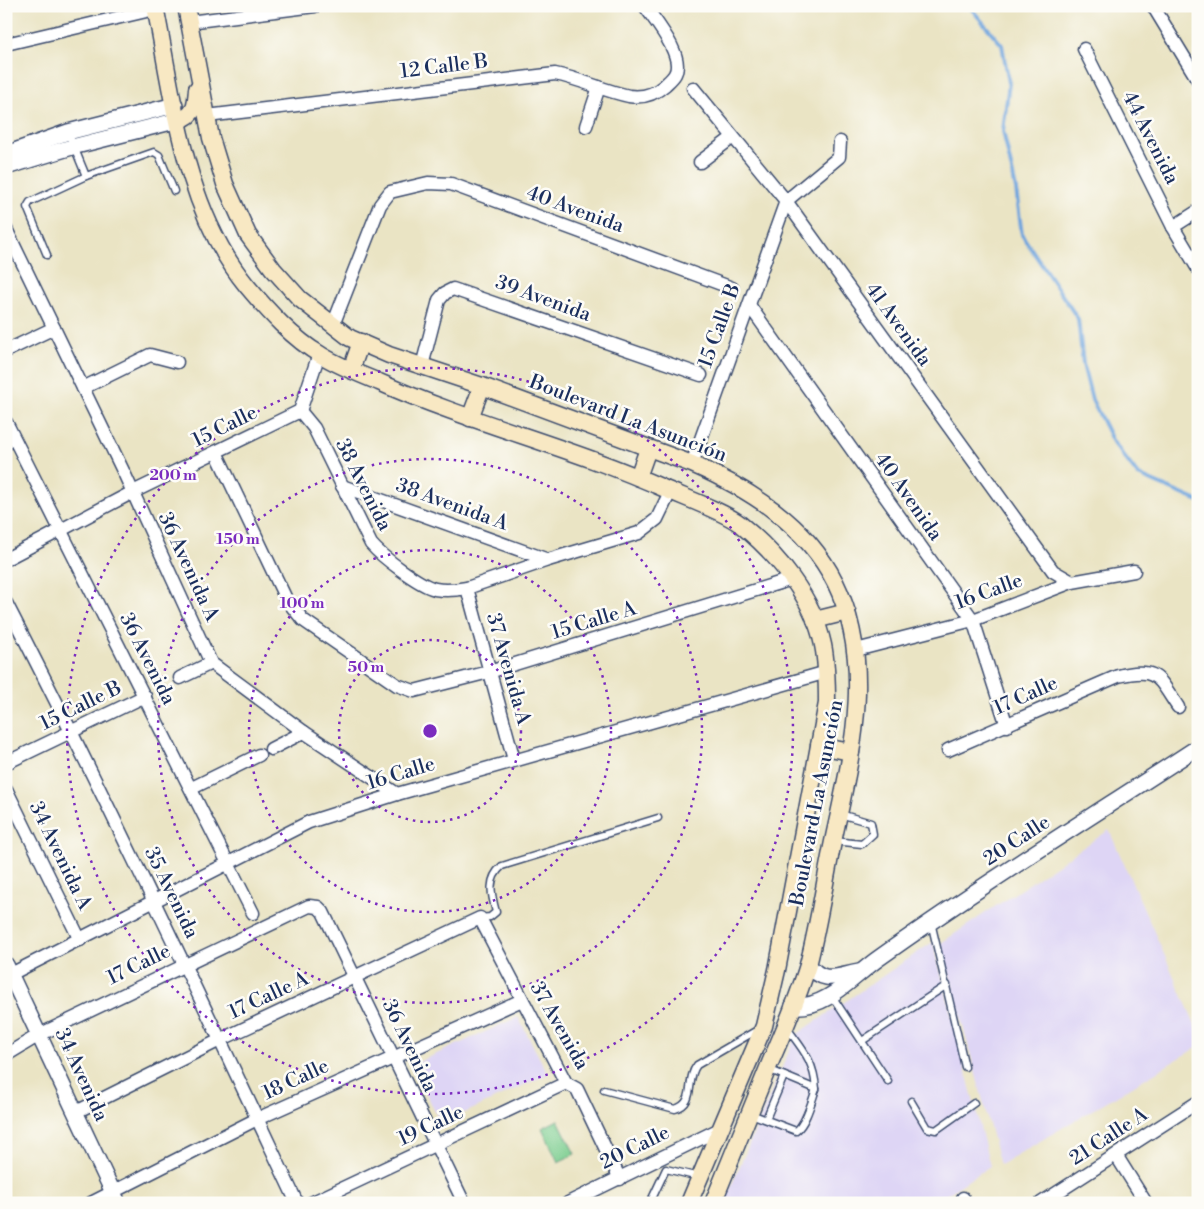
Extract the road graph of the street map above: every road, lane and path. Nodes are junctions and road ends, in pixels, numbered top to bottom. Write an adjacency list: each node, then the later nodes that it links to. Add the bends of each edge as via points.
1 (315, 6): 5 (street)
2 (645, 6): 10 (street, 12 Calle B, via 674,50 676,74 659,90 642,96 627,96)
3 (1153, 6): 9 (street)
4 (155, 8): 6 (street); 12 (main road, Boulevard La Asunción)
5 (188, 14): 8 (main road, Boulevard La Asunción)
6 (6, 44)
7 (1084, 49): 25 (street, 44 Avenida)
8 (198, 74): 12 (main road, via 195,108 189,116); 13 (main road, Boulevard La Asunción)
9 (1198, 80)
10 (599, 87): 13 (street, 12 Calle B, via 556,74); 14 (street)
11 (693, 88): 15 (street, 41 Avenida)
12 (177, 113): 16 (street); 35 (main road, Boulevard La Asunción, via 196,192 221,249 247,286 276,317)
13 (207, 116): 31 (main road, Boulevard La Asunción, via 225,184 248,235 300,299)
14 (586, 126)
15 (733, 137): 19 (street); 23 (street, 41 Avenida)
16 (70, 139): 18 (street); 20 (street); 21 (lane)
17 (840, 142): 23 (street, via 839,157)
18 (6, 154)
19 (700, 162)
20 (6, 167)
21 (86, 176): 22 (lane, via 154,152 159,155); 27 (lane, via 30,202 27,207)
22 (174, 190)
23 (786, 201): 30 (street, 15 Calle B); 57 (street, 41 Avenida, via 1053,572)
24 (1198, 211): 25 (street)
25 (1173, 226): 28 (street, 44 Avenida)
26 (6, 229): 32 (street, 36 Avenida A)
27 (47, 255)
28 (1198, 269)
29 (732, 288): 31 (street, 40 Avenida, via 451,184 428,183 390,192 380,204)
30 (749, 305): 47 (street, 15 Calle B); 62 (street, 40 Avenida)
31 (333, 325): 33 (main road, Boulevard La Asunción)
32 (54, 328): 34 (street); 41 (street, 36 Avenida A)
33 (361, 342): 37 (main road, Boulevard La Asunción); 38 (main road)
34 (6, 351)
35 (319, 354): 38 (main road, Boulevard La Asunción); 42 (street)
36 (177, 362): 41 (street, via 150,355)
37 (422, 366): 39 (street, 39 Avenida, via 439,300 453,289); 40 (main road, Boulevard La Asunción)
38 (351, 370): 43 (main road, Boulevard La Asunción)
39 (701, 375)
40 (482, 386): 43 (main road); 45 (main road, Boulevard La Asunción)
41 (83, 388): 50 (street, 36 Avenida A)
42 (300, 411): 46 (street, 15 Calle); 49 (street, 38 Avenida, via 314,428)
43 (470, 418): 48 (main road, Boulevard La Asunción)
44 (6, 422): 52 (street, 36 Avenida)
45 (648, 449): 47 (main road, Boulevard La Asunción); 48 (main road)
46 (216, 452): 50 (street, 15 Calle); 65 (street, 15 Calle A, via 286,600 303,620 404,689 414,691)
47 (692, 464): 60 (main road, Boulevard La Asunción, via 754,496 784,518 812,547 834,581)
48 (638, 477): 51 (main road, Boulevard La Asunción)
49 (342, 486): 54 (street, 38 Avenida A); 58 (street, 38 Avenida, via 364,532 382,557 434,588)
50 (133, 492): 52 (street, 15 Calle); 64 (street, 36 Avenida A)
51 (670, 492): 54 (street, via 657,519 646,529); 56 (main road, Boulevard La Asunción, via 738,522)
52 (60, 530): 53 (street, 15 Calle); 68 (street, 36 Avenida)
53 (6, 559)
54 (548, 560): 58 (street)
55 (1134, 571): 57 (street, 16 Calle)
56 (792, 579): 61 (main road, Boulevard La Asunción); 65 (street, 15 Calle A)
57 (1072, 582): 62 (street, 16 Calle)
58 (461, 589): 65 (street, 37 Avenida A)
59 (6, 603): 71 (street, 35 Avenida)
60 (847, 612): 61 (main road); 63 (main road, Boulevard La Asunción)
61 (815, 620): 66 (main road, Boulevard La Asunción)
62 (973, 620): 63 (street, 16 Calle); 70 (street, 40 Avenida)
63 (856, 650): 77 (main road, Boulevard La Asunción, via 859,692)
64 (211, 663): 67 (street); 72 (street, 36 Avenida A)
65 (489, 672): 79 (street, 37 Avenida A)
66 (827, 672): 73 (main road, Boulevard La Asunción, via 827,703); 79 (street, 16 Calle)
67 (180, 678)
68 (145, 696): 71 (street, 15 Calle B); 81 (street, 36 Avenida)
69 (1178, 706): 70 (street, 17 Calle, via 1159,678 1142,671 1118,676)
70 (1007, 726): 76 (street, 17 Calle)
71 (72, 731): 80 (street, 15 Calle B); 88 (street, 35 Avenida)
72 (304, 732): 75 (street); 83 (street, 36 Avenida A)
73 (819, 746): 77 (main road); 97 (main road, Boulevard La Asunción)
74 (1198, 747): 92 (street, 20 Calle)
75 (271, 749)
76 (948, 750)
77 (851, 752): 84 (main road, Boulevard La Asunción)
78 (259, 755): 81 (street)
79 (514, 760): 83 (street, 16 Calle)
80 (6, 763)
81 (192, 788): 87 (street, 36 Avenida)
82 (6, 789): 93 (street, 34 Avenida A)
83 (397, 794): 87 (street, 16 Calle, via 310,822)
84 (839, 814): 86 (main road, Boulevard La Asunción); 86 (lane, via 871,823 873,834 862,844)
85 (658, 818): 91 (lane, via 502,866 491,879 496,912 490,917)
86 (833, 841): 95 (main road, Boulevard La Asunción)
87 (230, 864): 88 (street, 16 Calle); 90 (street, 36 Avenida)
88 (155, 902): 93 (street, 16 Calle); 94 (street, 35 Avenida)
89 (318, 908): 94 (street, 17 Calle, via 309,906); 99 (street, 36 Avenida, via 323,912)
90 (253, 913)
91 (480, 918): 99 (street, 17 Calle A); 102 (street, 37 Avenida)
92 (931, 921): 98 (street, 20 Calle); 100 (lane)
93 (80, 940): 96 (street, 16 Calle)
94 (184, 964): 106 (street, 17 Calle); 107 (street, 35 Avenida)
95 (808, 964): 98 (street, 20 Calle, via 818,976 826,978); 103 (main road, Boulevard La Asunción)
96 (9, 970): 106 (street, 34 Avenida)
97 (777, 970): 103 (main road, via 782,998); 104 (main road, Boulevard La Asunción)
98 (860, 972): 101 (street, 20 Calle)
99 (354, 976): 107 (street, 17 Calle A); 110 (street, 36 Avenida)
100 (947, 984): 108 (lane); 111 (lane)
101 (832, 996): 103 (street, 20 Calle, via 809,1005); 108 (lane)
102 (522, 1000): 110 (street, 18 Calle); 115 (street, 37 Avenida)
103 (793, 1006): 105 (main road, Boulevard La Asunción)
104 (764, 1026): 117 (lane, 20 Calle, via 697,1065 692,1071 689,1098 681,1108); 125 (main road, Boulevard La Asunción)
105 (785, 1027): 112 (main road, Boulevard La Asunción); 116 (lane, via 810,1059)
106 (39, 1035): 109 (street, 17 Calle); 121 (street, 34 Avenida)
107 (220, 1040): 121 (street, 17 Calle A); 123 (street, 35 Avenida)
108 (862, 1040): 114 (lane)
109 (6, 1055)
110 (394, 1056): 123 (street, 18 Calle); 126 (street, 36 Avenida)
111 (965, 1067)
112 (768, 1069): 113 (lane); 122 (main road, Boulevard La Asunción)
113 (784, 1076): 116 (lane); 124 (lane)
114 (888, 1081)
115 (566, 1083): 126 (street, 19 Calle); 129 (street, 37 Avenida, via 577,1090)
116 (816, 1088): 124 (lane, via 799,1130)
117 (604, 1090)
118 (911, 1101): 120 (lane, via 931,1130 936,1130)
119 (1198, 1102): 127 (street, 21 Calle A)
120 (974, 1103)
121 (76, 1112): 131 (street, 34 Avenida)
122 (750, 1113): 124 (lane); 139 (main road, Boulevard La Asunción)
123 (257, 1119): 131 (street, 18 Calle); 133 (street, 35 Avenida)
124 (766, 1119)
125 (720, 1129): 128 (street, 20 Calle); 130 (main road, Boulevard La Asunción)
126 (435, 1144): 134 (street, 19 Calle); 135 (street, 36 Avenida)
127 (1116, 1155): 140 (street, 21 Calle A); 141 (street)
128 (664, 1163): 129 (street, 20 Calle); 130 (lane); 137 (lane)
129 (620, 1178): 136 (street, 20 Calle)
130 (700, 1178): 138 (main road, Boulevard La Asunción)
131 (115, 1196): 132 (street, 18 Calle)
132 (91, 1203)
133 (297, 1203)
134 (311, 1203)
135 (464, 1203)
136 (568, 1203)
137 (650, 1203)
138 (689, 1203)
139 (712, 1203)
140 (1041, 1203)
141 (1146, 1203)

